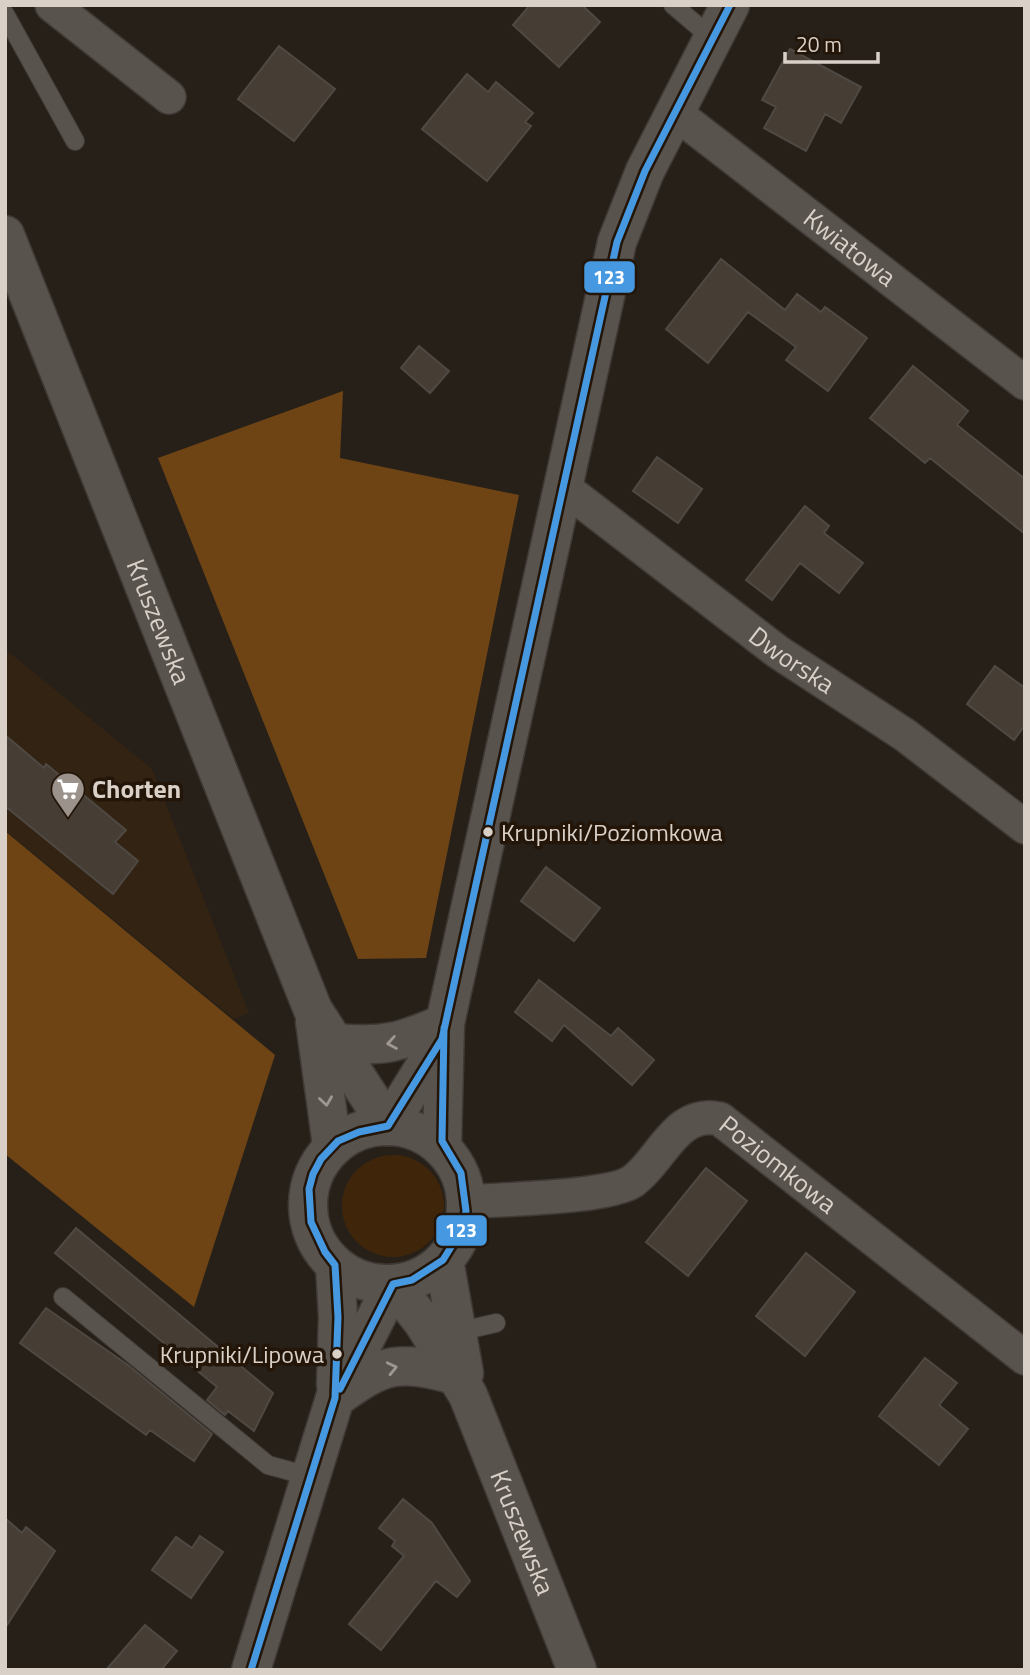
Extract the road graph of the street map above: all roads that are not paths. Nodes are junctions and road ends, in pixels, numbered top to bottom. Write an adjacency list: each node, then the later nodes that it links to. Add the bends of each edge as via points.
1 (52, 5): 5 (street)
2 (673, 5): 4 (lane)
3 (5, 14): 7 (lane)
4 (721, 22): 6 (street)
5 (169, 97)
6 (674, 112): 9 (street, Kwiatowa); 10 (street, via 617,242)
7 (75, 141)
8 (5, 235): 12 (street, Kruszewska)
9 (1025, 383)
10 (563, 487): 11 (street, Dworska, via 778,653 905,735); 13 (street)
11 (1025, 827)
12 (313, 1010): 14 (street, Kruszewska); 16 (street, Kruszewska, one-way to 16)
13 (444, 1031): 14 (street, one-way to 14, via 386,1045); 15 (street); 17 (street)
14 (335, 1043): 15 (street, Kruszewska)
15 (388, 1126): 16 (street, via 361,1129); 17 (street, via 410,1128)
16 (332, 1145): 20 (street, via 313,1174 308,1196 316,1238)
17 (442, 1145): 18 (street, via 460,1172)
18 (468, 1202): 19 (street, via 459,1240); 25 (street, Poziomkowa, via 609,1192 634,1181 681,1126 706,1116 720,1119)
19 (444, 1260): 21 (street, via 426,1275); 24 (street, Kruszewska)
20 (335, 1265): 21 (street, via 362,1280); 27 (street)
21 (393, 1284): 26 (street, Kruszewska, via 424,1322); 27 (street)
22 (63, 1297): 28 (lane, via 268,1465)
23 (496, 1324): 24 (lane)
24 (457, 1332): 26 (street, Kruszewska)
25 (1025, 1358)
26 (462, 1385): 27 (street, one-way to 26, via 370,1373 410,1364); 30 (street, Kruszewska)
27 (335, 1398): 28 (street)
28 (312, 1477): 29 (street)
29 (251, 1670)
30 (577, 1670)

